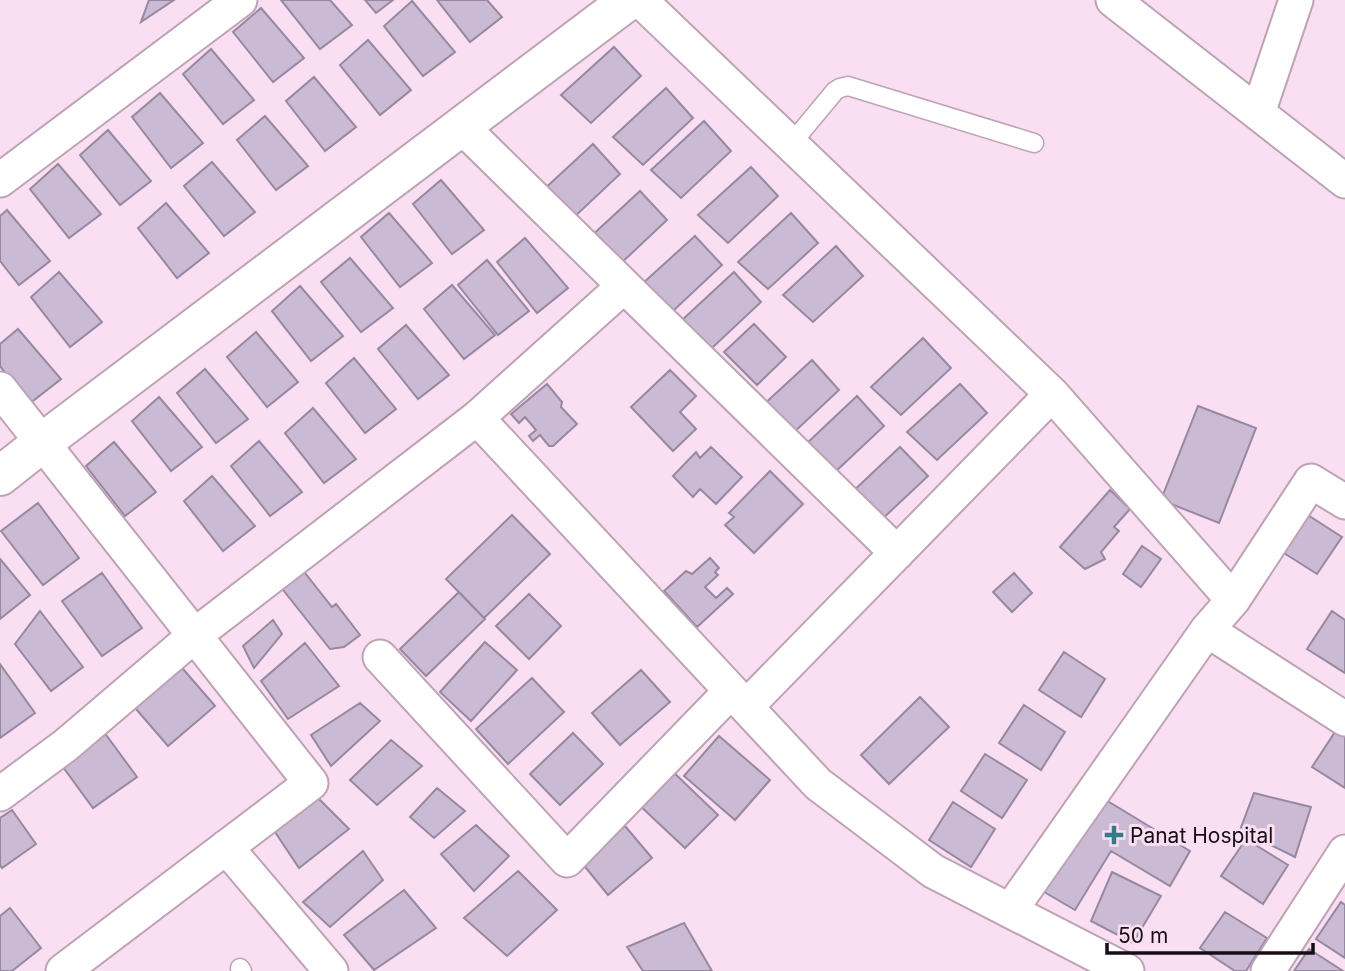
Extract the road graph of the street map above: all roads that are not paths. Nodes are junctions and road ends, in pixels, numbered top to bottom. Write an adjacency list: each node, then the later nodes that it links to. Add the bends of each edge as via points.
1 (240, 0): 10 (street)
2 (629, 0): 7 (street)
3 (640, 0): 9 (street)
4 (1113, 0): 6 (street)
5 (1296, 0): 6 (street)
6 (1258, 113): 11 (street)
7 (461, 126): 12 (street); 16 (street)
8 (1034, 143): 9 (lane, via 848,86 835,91)
9 (791, 144): 14 (street)
10 (0, 180)
11 (1345, 181)
12 (624, 286): 15 (street); 19 (street)
13 (0, 389): 16 (street)
14 (1052, 394): 19 (street); 20 (street)
15 (478, 418): 22 (street); 24 (street)
16 (43, 442): 17 (street); 22 (street)
17 (0, 476)
18 (1345, 502): 20 (street, via 1311,481)
19 (897, 553): 24 (street)
20 (1233, 600): 21 (street)
21 (1207, 631): 25 (street); 29 (street)
22 (195, 635): 26 (street, via 66,745); 27 (street, via 311,783)
23 (380, 657): 24 (street, via 568,860)
24 (739, 699): 29 (street, via 818,784 933,871)
25 (1345, 719)
26 (0, 794)
27 (226, 847): 30 (street); 31 (street)
28 (1345, 852): 33 (street)
29 (1010, 911): 32 (street)
30 (63, 971)
31 (331, 971)
32 (1127, 971)
33 (1268, 971)

